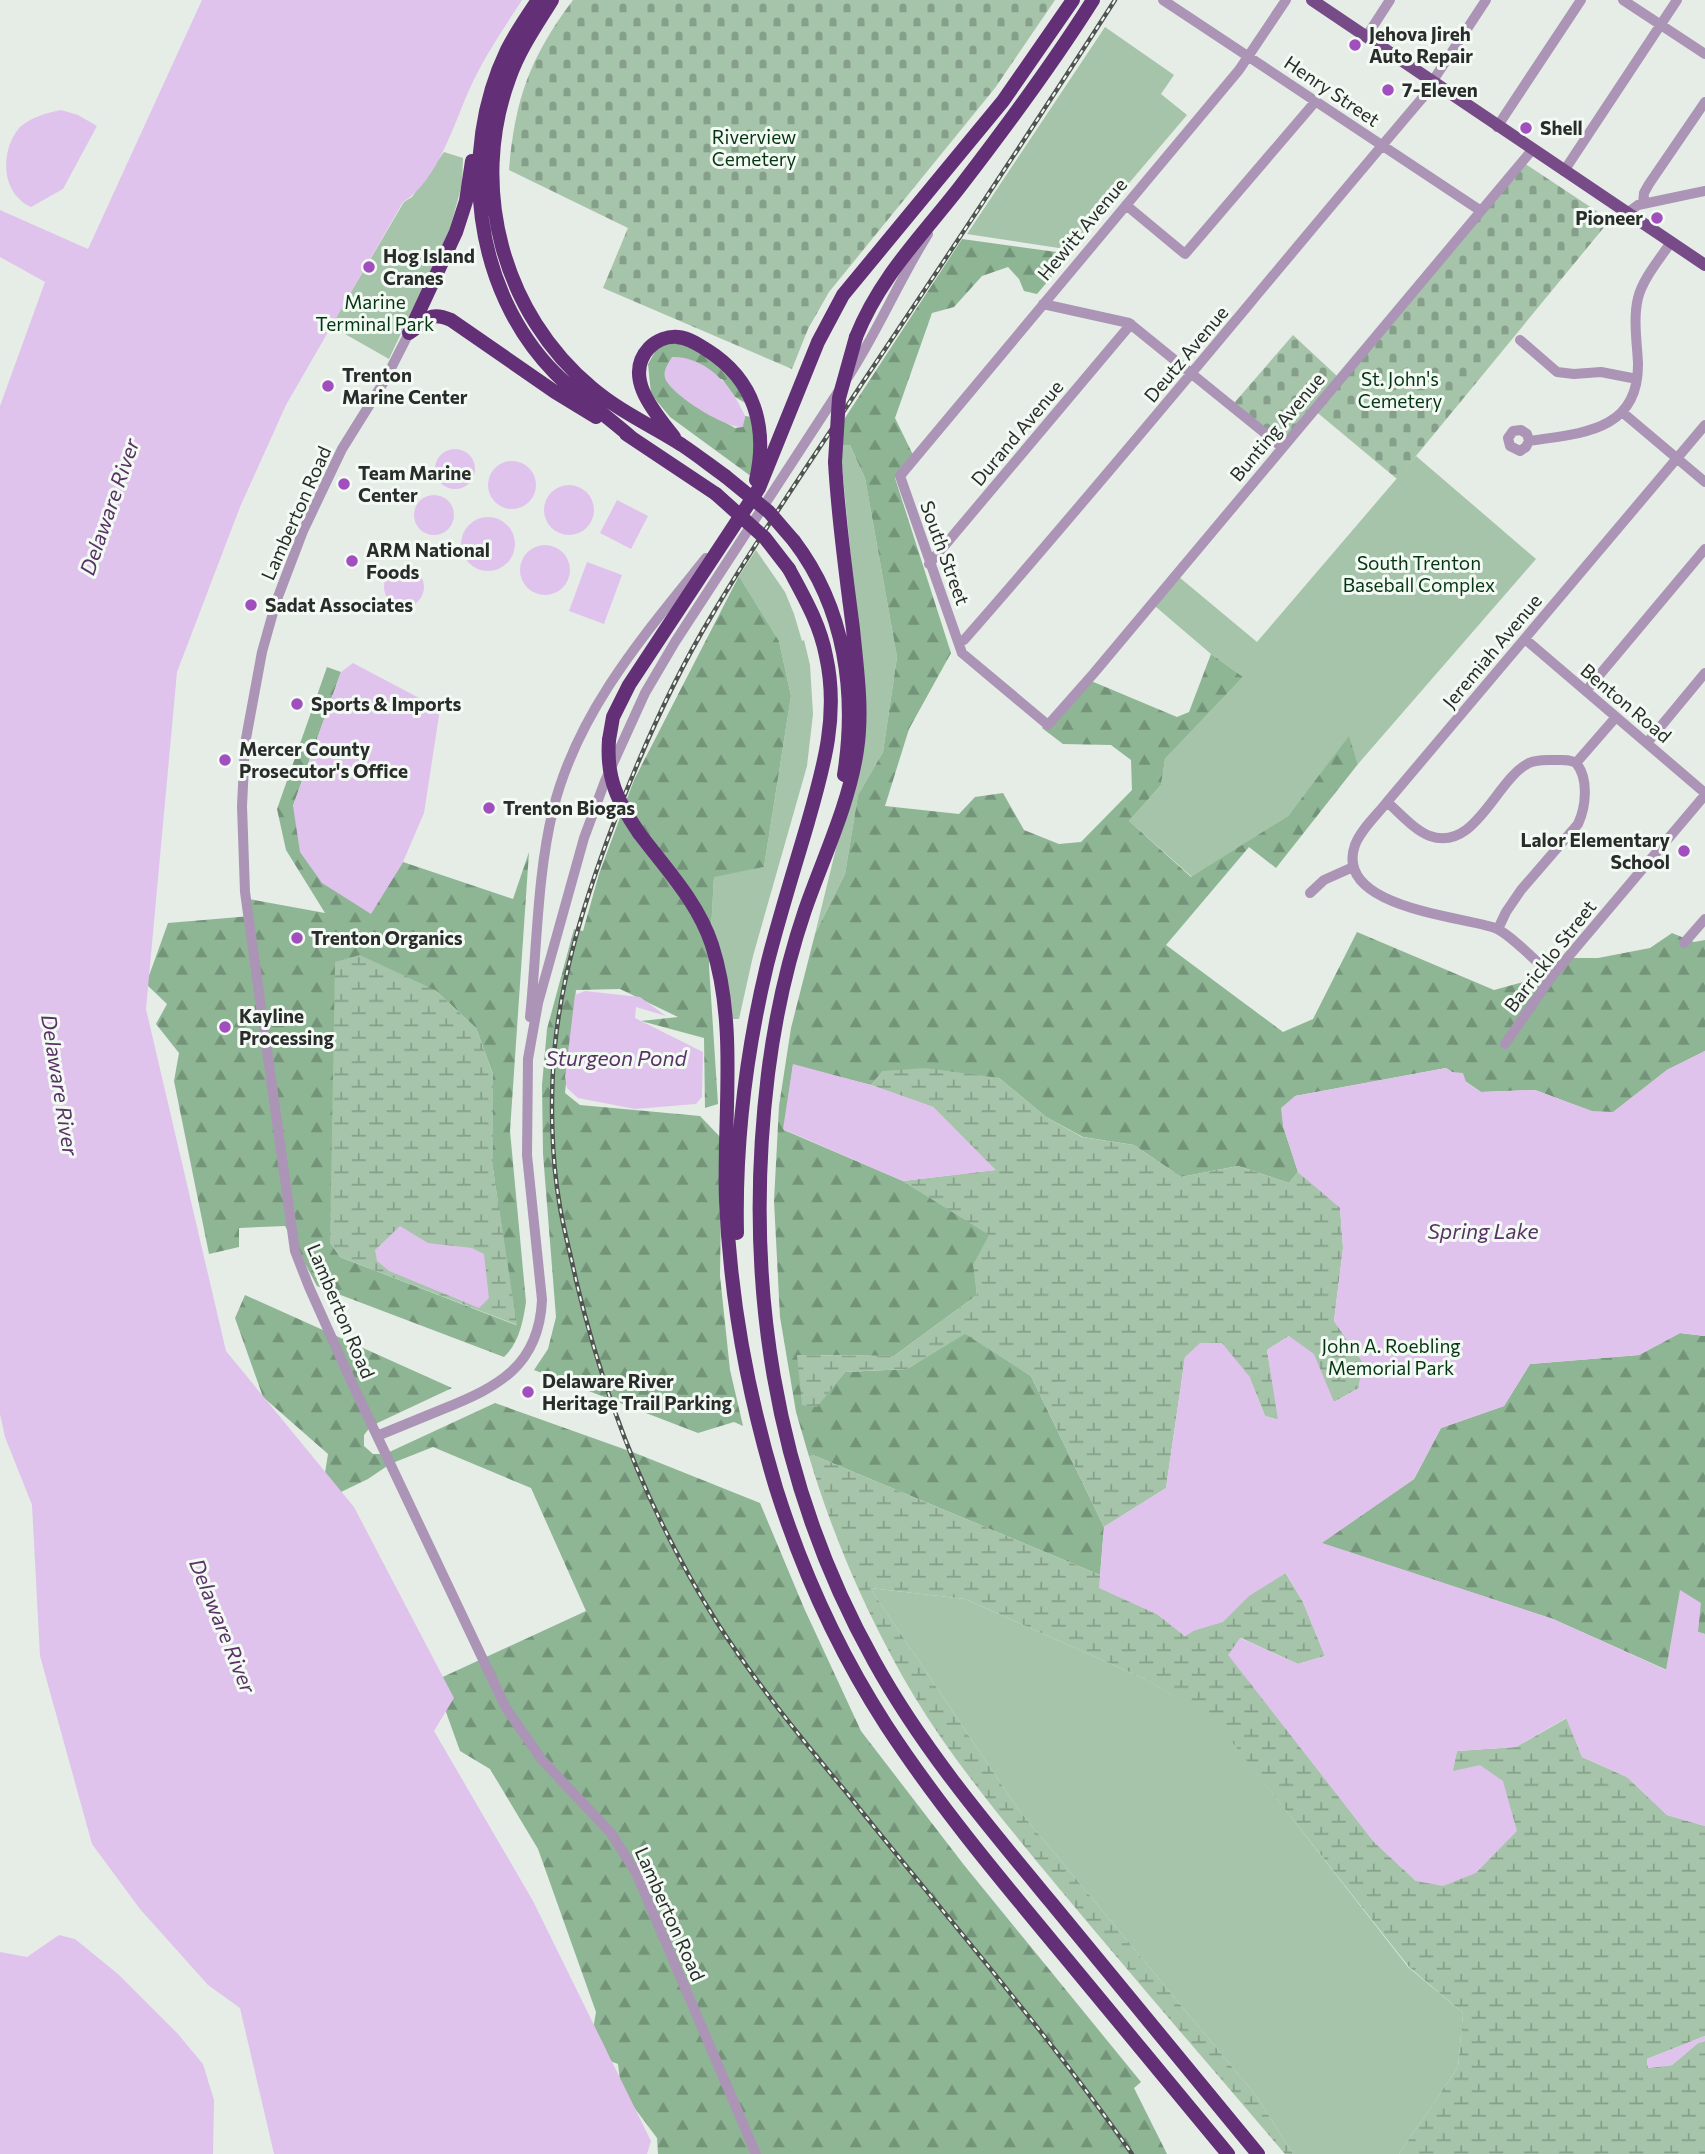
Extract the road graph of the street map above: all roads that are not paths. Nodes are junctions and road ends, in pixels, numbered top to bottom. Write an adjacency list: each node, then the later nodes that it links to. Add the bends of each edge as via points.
1 (538, 0): 20 (highway, via 506,51)
2 (552, 0): 43 (highway, via 509,78 494,139 493,194 503,257 529,314 567,364 609,401)
3 (1073, 0): 48 (highway, via 1003,101 843,295)
4 (1093, 0): 25 (highway)
5 (1163, 0): 16 (street, Henry Street)
6 (1286, 0): 16 (street, Hewitt Avenue)
7 (1312, 0): 14 (main road)
8 (1390, 0): 14 (street)
9 (1486, 0): 17 (street, Deutz Avenue)
10 (1581, 0): 21 (street)
11 (1623, 0): 13 (street)
12 (1677, 0): 13 (street)
13 (1661, 24): 15 (street); 24 (street)
14 (1366, 37): 17 (main road)
15 (1705, 54)
16 (1249, 57): 18 (street, Henry Street); 28 (street, Hewitt Avenue)
17 (1433, 82): 21 (main road); 22 (street, Deutz Avenue)
18 (1315, 102): 22 (street, Henry Street); 28 (street, via 1185,254)
19 (1705, 102): 27 (street, via 1650,184)
20 (486, 111): 35 (highway, via 475,136 462,215); 41 (highway, via 479,164 481,216 503,294 519,325 555,373)
21 (1497, 127): 23 (main road)
22 (1382, 146): 29 (street, Henry Street); 37 (street, Deutz Avenue)
23 (1532, 150): 24 (main road); 29 (street, Bunting Avenue)
24 (1564, 171): 30 (main road)
25 (957, 190): 62 (highway, bridge, via 896,264 873,300 856,337 839,398 835,462 860,709 851,779); 69 (street, via 919,249 869,344 645,693 584,838)
26 (1705, 191): 27 (street)
27 (1643, 204): 30 (street)
28 (1126, 205): 33 (street, Hewitt Avenue)
29 (1481, 211): 44 (street, Bunting Avenue)
30 (1627, 213): 31 (main road)
31 (1671, 242): 32 (main road); 38 (street, via 1639,294)
32 (1705, 265)
33 (1043, 304): 34 (street); 46 (street, Hewitt Avenue)
34 (1131, 324): 37 (street); 51 (street, Durand Avenue)
35 (409, 332): 41 (highway, via 432,316 451,320 555,392); 72 (street, Lamberton Road, via 331,470 284,579 254,686 242,806 245,892 296,1254)
36 (1520, 340): 38 (street, via 1557,372 1601,372)
37 (1191, 374): 44 (street); 53 (street, Deutz Avenue, via 997,603)
38 (1637, 379): 39 (street)
39 (1622, 412): 42 (street, via 1595,430); 45 (street)
40 (1705, 425): 45 (street, Jeremiah Avenue)
41 (632, 438): 71 (highway, bridge, via 716,494 765,538 804,596 821,635 830,675 832,711 825,760 768,963 746,1076 737,1226 741,1314)
42 (1529, 441)
43 (682, 446): 48 (highway, via 651,409 640,379 644,354 655,343 674,337 700,345 720,359 751,398 761,444); 62 (highway, bridge, via 758,501 794,541 829,602 849,693 845,769)
44 (1282, 447): 57 (street, Bunting Avenue)
45 (1677, 458): 47 (street); 52 (street, Jeremiah Avenue)
46 (900, 477): 51 (street, South Street)
47 (1705, 482)
48 (748, 504): 49 (highway)
49 (737, 519): 69 (street, via 611,682 565,771 545,850); 71 (highway, bridge, via 618,704 609,740 615,793 692,902 717,962 727,1056 729,1238)
50 (1705, 549): 55 (street)
51 (929, 564): 53 (street, South Street)
52 (1525, 639): 55 (street, Benton Road); 61 (street, Jeremiah Avenue)
53 (959, 641): 57 (street, South Street, via 962,653)
54 (1705, 673): 58 (street)
55 (1586, 691): 56 (street, Benton Road)
56 (1616, 717): 58 (street, Benton Road); 59 (street)
57 (1048, 725)
58 (1647, 743): 60 (street, Benton Road)
59 (1576, 763): 61 (street, via 1538,760 1524,766 1469,828 1455,836 1438,838 1422,832); 66 (street, via 1582,770 1582,816 1516,896)
60 (1705, 794): 68 (street, Barricklo Street)
61 (1387, 803): 63 (street, Jeremiah Avenue, via 1359,837)
62 (821, 864): 75 (highway, via 778,1014 765,1109 760,1197 769,1355 807,1511 857,1630 933,1754)
63 (1353, 867): 64 (street, via 1324,880); 66 (street, via 1368,887 1395,904)
64 (1310, 893)
65 (1705, 919): 67 (street)
66 (1498, 929): 68 (street)
67 (1684, 943)
68 (1552, 976): 70 (street, Barricklo Street)
69 (530, 1042): 72 (street, via 527,1155 542,1300 534,1340 514,1370 491,1388)
70 (1505, 1044)
71 (752, 1391): 74 (highway, via 797,1549 823,1610 875,1707 1007,1887)
72 (377, 1436): 73 (street, Lamberton Road, via 506,1708 542,1760 611,1833 636,1873)
73 (756, 2154)
74 (1228, 2154)
75 (1258, 2154)

